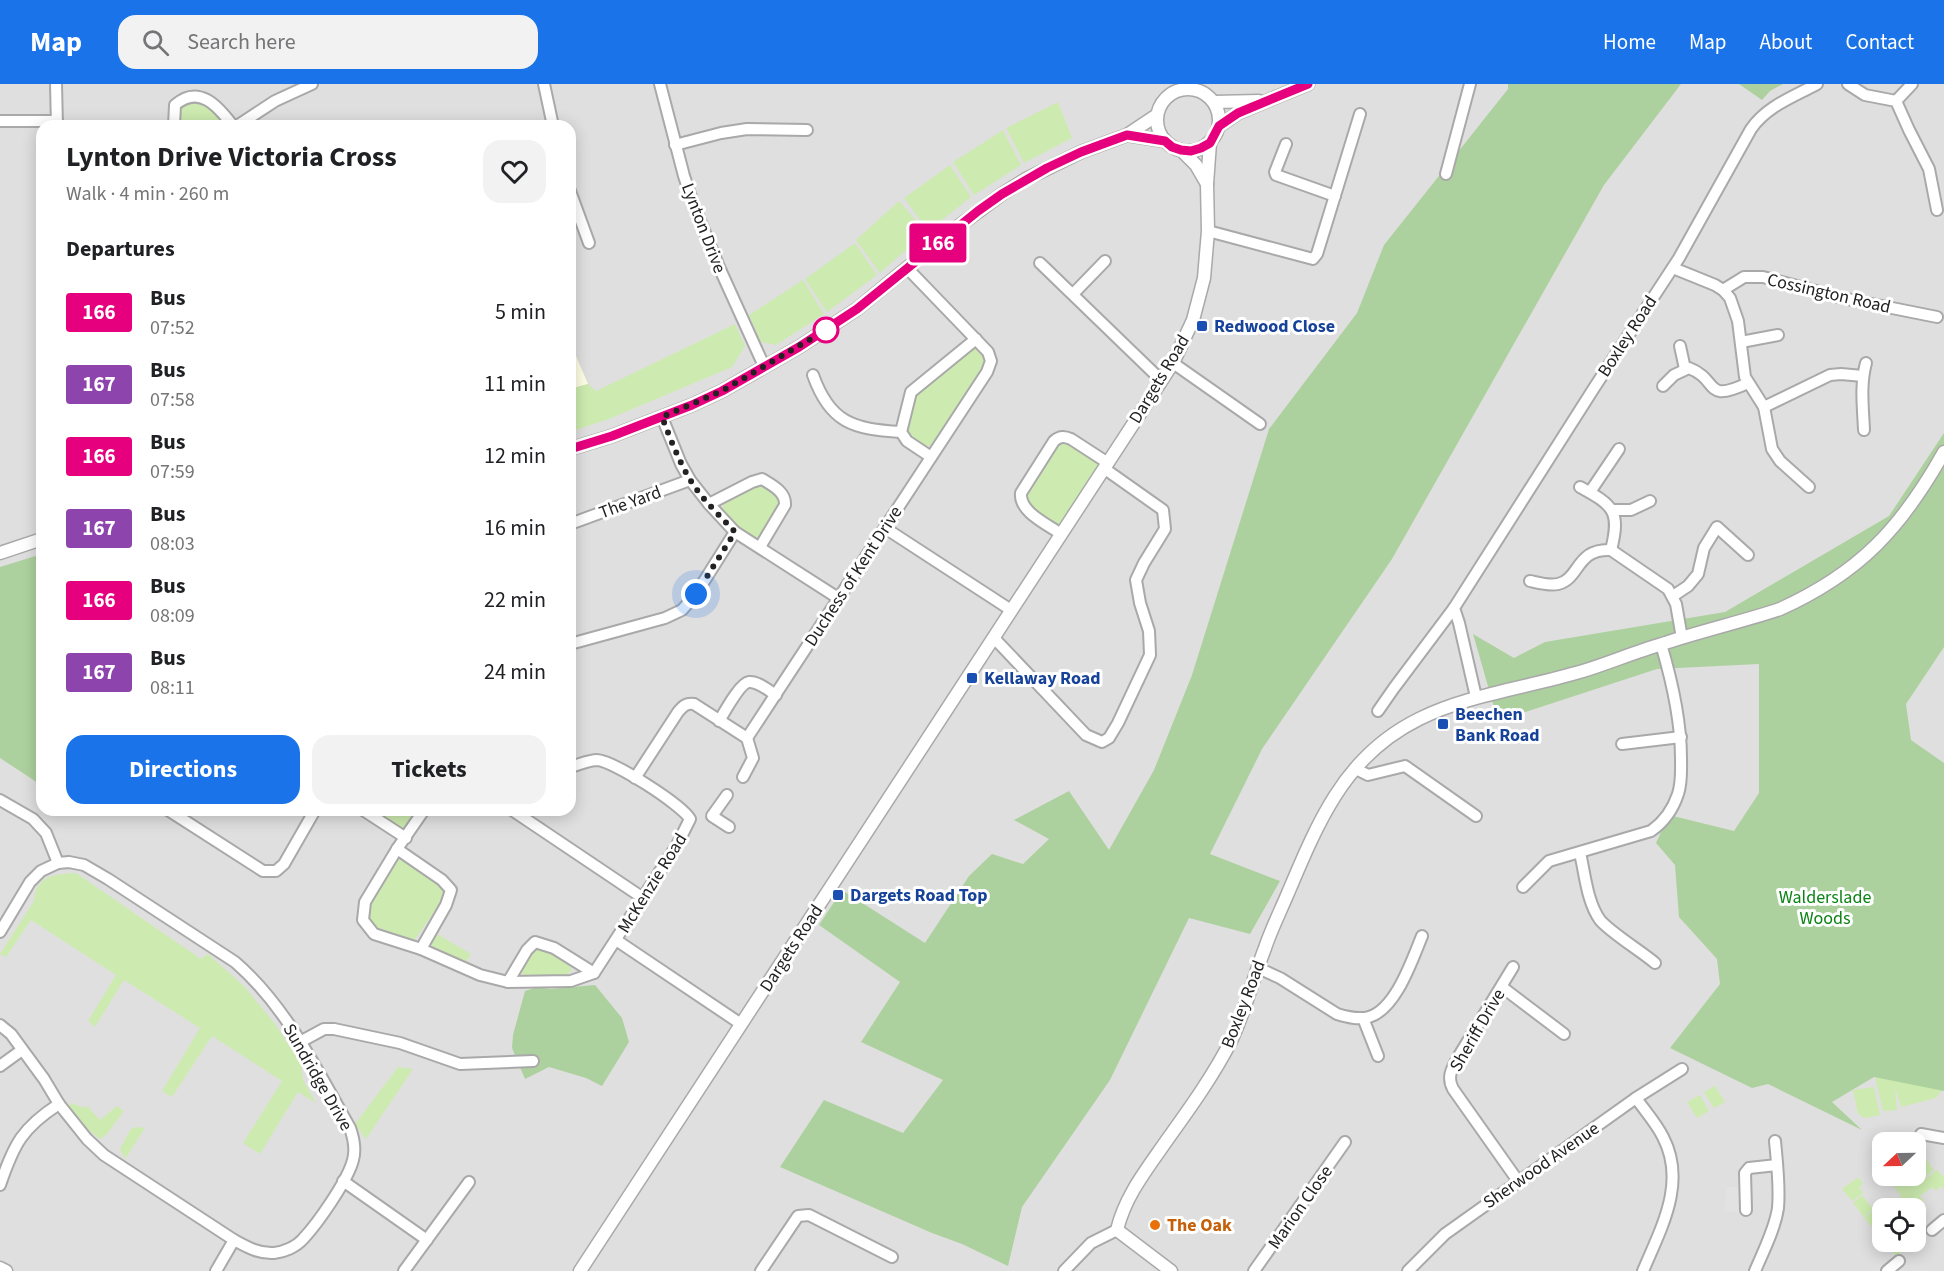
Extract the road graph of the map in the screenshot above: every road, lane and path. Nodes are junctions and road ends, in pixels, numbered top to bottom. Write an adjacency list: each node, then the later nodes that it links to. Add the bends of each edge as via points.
1 (56, 84): 17 (street)
2 (312, 84): 20 (street)
3 (544, 84): 21 (street)
4 (660, 84): 30 (street, Lynton Drive)
5 (1308, 84): 12 (street)
6 (1470, 84): 32 (street)
7 (1817, 84): 41 (street, Boxley Road, via 1776,105 1756,121)
8 (1848, 84): 13 (street, via 1865,95)
9 (1912, 84): 13 (street)
10 (1190, 86): 11 (street); 14 (street)
11 (1169, 90): 16 (street)
12 (1264, 101): 14 (street); 24 (street)
13 (1896, 101): 36 (street, via 1929,169)
14 (1214, 102): 24 (street)
15 (1360, 114): 34 (street)
16 (1157, 115): 26 (street); 27 (street, via 1158,129)
17 (57, 120)
18 (174, 120): 19 (street, via 175,105 184,95 196,92 208,95)
19 (230, 120)
20 (245, 120)
21 (552, 120)
22 (0, 121): 23 (street)
23 (36, 123)
24 (1219, 126): 28 (street)
25 (807, 130): 30 (street, via 747,129)
26 (1127, 135): 27 (street); 42 (street, via 1026,179 978,211)
27 (1165, 141): 31 (street)
28 (1210, 143): 31 (street, via 1191,151); 33 (street, Dargets Road)
29 (1286, 144): 34 (street, via 1276,175)
30 (675, 145): 52 (street, Lynton Drive, via 718,267)
31 (1181, 150): 33 (street)
32 (1446, 174)
33 (1207, 184): 37 (street, Dargets Road)
34 (1335, 196): 37 (street, via 1313,259)
35 (576, 207): 38 (street)
36 (1937, 210)
37 (1208, 231): 50 (street, Dargets Road, via 1199,300)
38 (589, 243)
39 (1105, 261): 44 (street)
40 (1040, 263): 44 (street)
41 (1673, 268): 43 (street); 86 (street, Boxley Road)
42 (908, 269): 47 (street, Duchess of Kent Drive); 52 (street, via 836,323)
43 (1723, 290): 45 (street, Cossington Road, via 1744,277 1763,277); 48 (street, via 1735,310)
44 (1073, 294): 56 (street)
45 (1937, 317)
46 (1778, 335): 48 (street)
47 (976, 339): 63 (street, via 911,392); 67 (street, Duchess of Kent Drive, via 991,361 987,372)
48 (1741, 342): 57 (street)
49 (1680, 346): 53 (street)
50 (1173, 363): 56 (street, Dargets Road); 61 (street)
51 (1866, 363): 55 (street)
52 (764, 366): 60 (street, via 722,391)
53 (1685, 369): 57 (street, via 1694,370 1716,391 1733,390); 58 (street)
54 (813, 375): 63 (street, via 819,393 835,415 846,422)
55 (1863, 376): 59 (street, via 1830,375); 62 (street)
56 (1161, 380): 68 (street, Dargets Road)
57 (1748, 383): 59 (street)
58 (1662, 386)
59 (1764, 407): 70 (street, via 1775,454)
60 (662, 417): 64 (street); 69 (street)
61 (1260, 424)
62 (1864, 430)
63 (901, 432): 67 (street, via 907,441)
64 (576, 447)
65 (1619, 449): 73 (street, via 1585,489)
66 (1944, 452): 89 (street, via 1890,532 1838,577 1780,609)
67 (931, 457): 75 (street, Duchess of Kent Drive)
68 (1107, 466): 77 (street, Dargets Road); 77 (street, via 1065,436 1054,441 1020,499 1026,510); 88 (street, via 1163,510 1165,529 1136,580 1149,631 1150,655 1109,738 1102,742 1086,735)
69 (690, 480): 72 (street); 74 (street, The Yard)
70 (1809, 487)
71 (1650, 501): 73 (street, via 1631,510)
72 (709, 504): 76 (street); 79 (street, via 762,479 777,489 786,500 785,505)
73 (1612, 510): 80 (street, via 1616,527)
74 (576, 522)
75 (885, 528): 85 (street, Duchess of Kent Drive); 87 (street)
76 (735, 532): 79 (street); 90 (street, via 682,610)
77 (1061, 534): 87 (street, Dargets Road)
78 (36, 541): 81 (street)
79 (760, 547): 85 (street)
80 (1611, 550): 83 (street, via 1587,556 1562,583); 84 (street, via 1661,583)
81 (0, 553)
82 (1748, 555): 84 (street, via 1717,526 1704,548 1698,574)
83 (1530, 581)
84 (1673, 596): 89 (street)
85 (838, 598): 92 (street, Duchess of Kent Drive)
86 (1454, 609): 93 (street); 94 (street, Boxley Road)
87 (1011, 610): 88 (street, Dargets Road)
88 (994, 638): 131 (street, Dargets Road)
89 (1682, 638): 91 (street)
90 (576, 642)
91 (1661, 644): 93 (street, via 1550,680); 96 (street)
92 (776, 695): 95 (street, via 756,683 742,685); 97 (street, Duchess of Kent Drive)
93 (1476, 697): 100 (street, via 1430,712 1399,729)
94 (1378, 711)
95 (719, 721): 97 (street); 102 (street, via 694,704 684,706)
96 (1681, 737): 98 (street); 116 (street, via 1678,793 1674,806 1659,825 1643,835)
97 (747, 738): 101 (street, via 753,758)
98 (1622, 744)
99 (576, 765): 102 (street, McKenzie Road, via 596,760 614,765)
100 (1356, 769): 111 (street, via 1368,776 1405,766); 126 (street, Boxley Road, via 1323,817)
101 (742, 777)
102 (635, 778): 112 (street, McKenzie Road, via 679,807)
103 (727, 795): 110 (street)
104 (0, 800): 117 (street, via 33,819 46,833)
105 (177, 816): 106 (street, via 263,871 276,871)
106 (312, 816)
107 (380, 816): 114 (street)
108 (420, 816): 114 (street)
109 (521, 816): 119 (street)
110 (712, 816): 112 (street); 113 (street)
111 (1476, 816)
112 (690, 819): 119 (street, McKenzie Road)
113 (729, 827)
114 (406, 838): 115 (street)
115 (397, 849): 123 (street, via 451,890); 123 (street, via 365,902 363,920 374,934)
116 (1580, 853): 118 (street, via 1549,861); 124 (street, via 1594,910 1602,921)
117 (58, 863): 120 (street, via 30,882); 134 (street, Sundridge Drive, via 84,865 235,962 251,976)
118 (1523, 887)
119 (643, 898): 122 (street, McKenzie Road)
120 (0, 932)
121 (1422, 936): 130 (street, via 1400,986 1385,1008)
122 (616, 940): 127 (street, McKenzie Road); 131 (street)
123 (421, 949): 128 (street, via 480,975)
124 (1655, 963)
125 (1513, 967): 129 (street, Sheriff Drive)
126 (1258, 968): 130 (street, via 1336,1014); 153 (street, Boxley Road, via 1227,1048 1137,1182)
127 (594, 973): 128 (street, via 571,981); 128 (street, via 554,948 535,942)
128 (508, 982)
129 (1502, 987): 133 (street); 148 (street, Sheriff Drive, via 1450,1071 1449,1079)
130 (1363, 1018): 136 (street)
131 (741, 1024): 163 (street, Dargets Road)
132 (0, 1025): 135 (street, Sundridge Drive)
133 (1564, 1034)
134 (300, 1042): 137 (street, via 324,1029 334,1029 400,1043 459,1064); 147 (street, Sundridge Drive, via 354,1140 353,1162)
135 (22, 1050): 138 (street); 141 (street, Sundridge Drive)
136 (1378, 1056)
137 (533, 1061)
138 (0, 1066)
139 (1683, 1069): 140 (street, Sherwood Avenue)
140 (1636, 1098): 148 (street, Sherwood Avenue); 169 (street, via 1663,1138 1673,1184 1667,1214)
141 (59, 1104): 150 (street, via 18,1139); 155 (street, Sundridge Drive, via 104,1155)
142 (1926, 1135): 143 (street)
143 (1944, 1138)
144 (1775, 1141): 146 (street)
145 (1345, 1142): 167 (street, Marion Close)
146 (1777, 1165): 151 (street, via 1749,1168 1745,1173); 170 (street, via 1778,1208)
147 (343, 1181): 155 (street, Sundridge Drive, via 302,1240 290,1248 274,1253 255,1251); 156 (street)
148 (1518, 1181): 168 (street, Sherwood Avenue, via 1444,1234)
149 (470, 1182): 156 (street)
150 (0, 1185)
151 (1746, 1210)
152 (1944, 1221): 154 (street)
153 (1117, 1230): 165 (street, via 1091,1243); 166 (street)
154 (1932, 1230)
155 (234, 1240): 161 (street)
156 (427, 1240): 162 (street)
157 (892, 1257): 164 (street, via 809,1215 798,1216)
158 (1899, 1261): 171 (street)
159 (0, 1268): 160 (street)
160 (6, 1271)
161 (216, 1271)
162 (404, 1271)
163 (580, 1271)
164 (761, 1271)
165 (1064, 1271)
166 (1171, 1271)
167 (1254, 1271)
168 (1408, 1271)
169 (1643, 1271)
170 (1755, 1271)
171 (1887, 1271)

